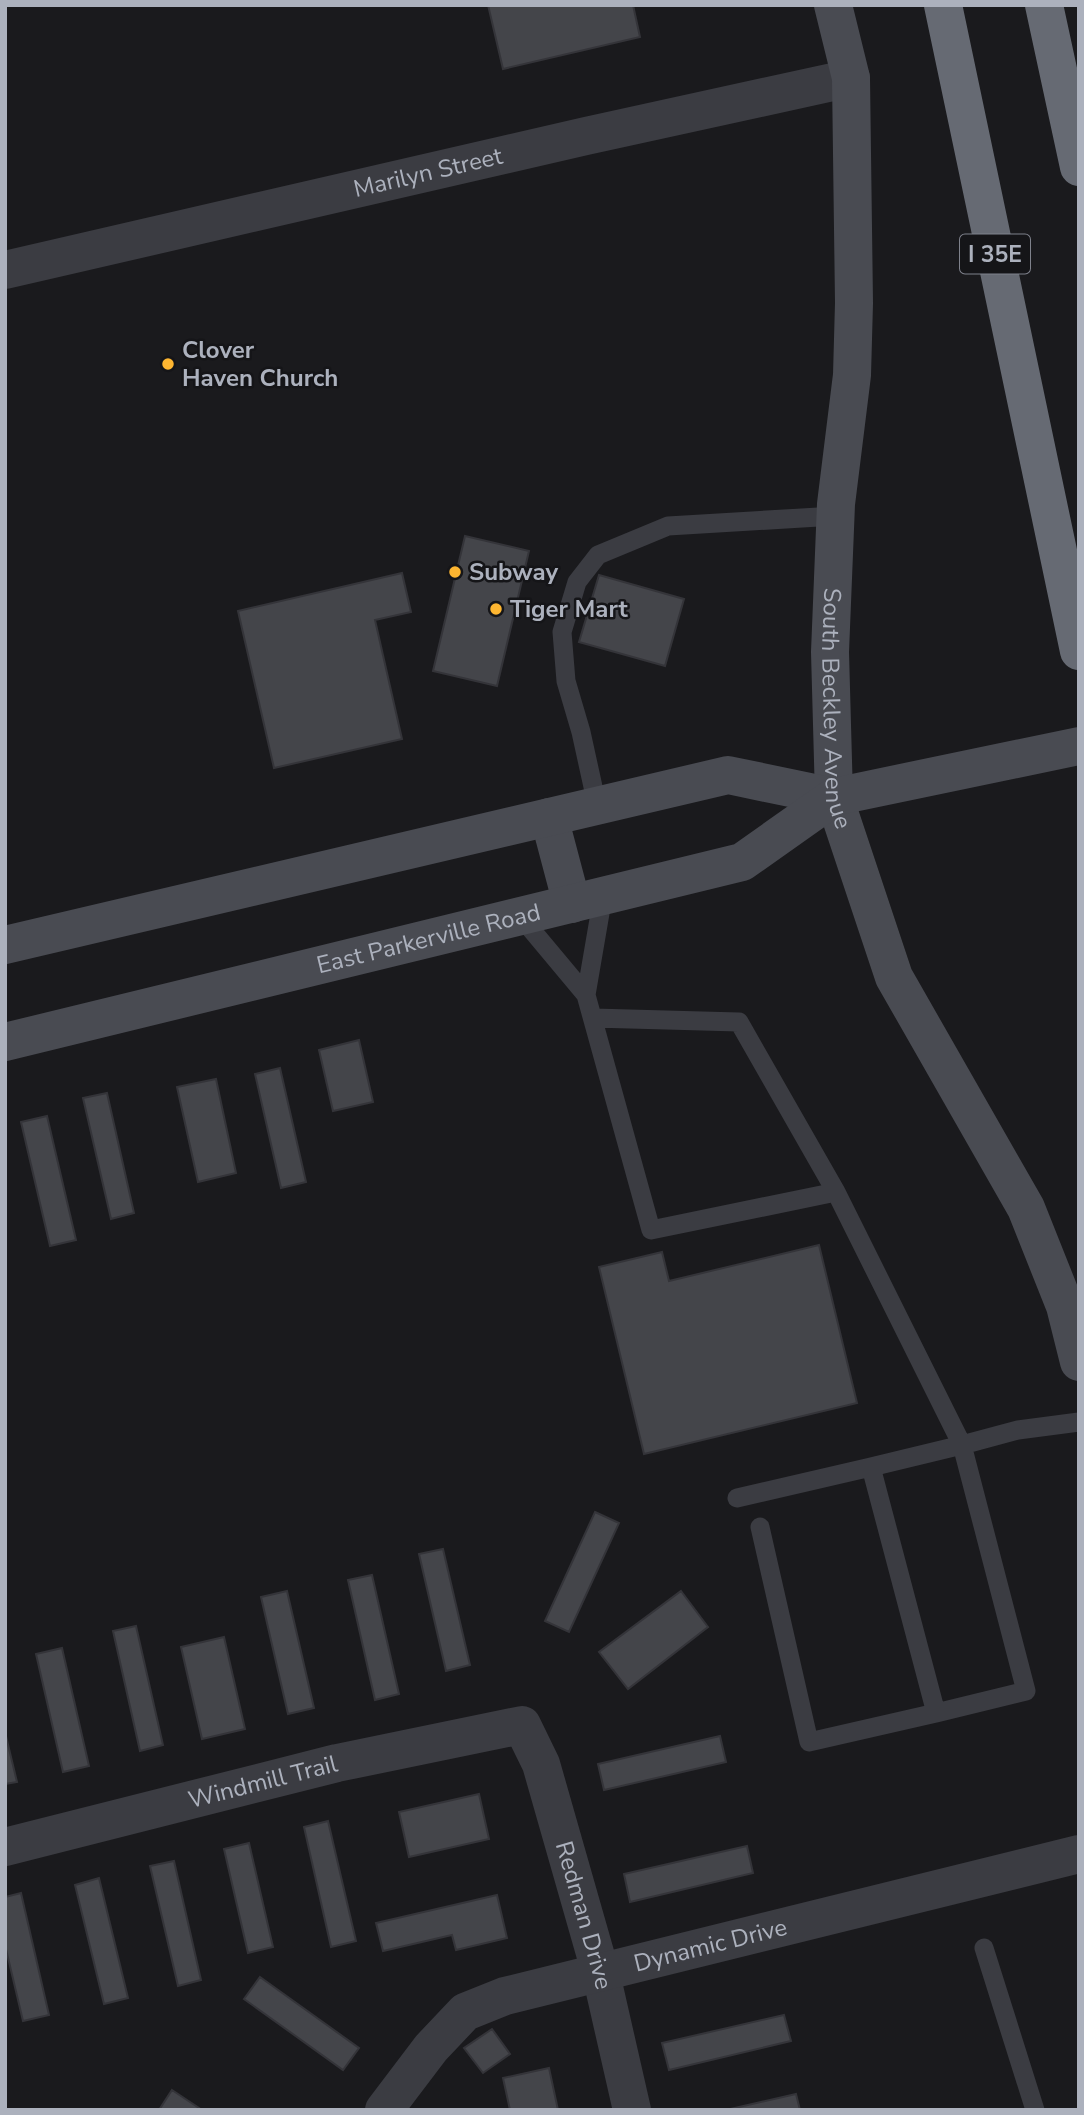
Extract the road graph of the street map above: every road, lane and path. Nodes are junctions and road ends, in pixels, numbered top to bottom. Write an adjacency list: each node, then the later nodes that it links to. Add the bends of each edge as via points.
1 (833, 5): 4 (main road, South Beckley Avenue)
2 (943, 5): 8 (highway, I 35E)
3 (1044, 5): 5 (highway)
4 (851, 78): 6 (street, Marilyn Street); 7 (main road, South Beckley Avenue, via 852,374)
5 (1079, 167)
6 (5, 270)
7 (835, 516): 10 (main road, South Beckley Avenue, via 830,652); 11 (lane, via 668,526 598,555 577,582 562,632 566,681)
8 (1079, 651)
9 (1079, 746): 10 (main road, East Parkerville Road)
10 (834, 797): 11 (main road, East Parkerville Road, via 728,775); 13 (main road, East Parkerville Road, via 741,862); 20 (main road, South Beckley Avenue, via 894,977 1026,1208 1065,1306)
11 (597, 806): 12 (main road, East Parkerville Road)
12 (549, 817): 13 (main road); 15 (main road, East Parkerville Road)
13 (587, 900): 14 (main road, East Parkerville Road); 16 (lane)
14 (520, 916): 16 (lane); 18 (main road, East Parkerville Road)
15 (5, 945)
16 (586, 995): 17 (lane)
17 (593, 1018): 19 (lane, via 739,1021); 19 (lane, via 651,1230)
18 (5, 1042)
19 (836, 1192): 22 (lane)
20 (1079, 1362)
21 (1079, 1422): 22 (lane, via 1018,1430)
22 (962, 1445): 23 (lane); 26 (lane, via 1026,1691)
23 (872, 1467): 24 (lane); 26 (lane)
24 (737, 1498)
25 (760, 1527): 26 (lane, via 809,1742)
26 (936, 1713)
27 (522, 1725): 28 (street, Windmill Trail, via 337,1763); 31 (street, Redman Drive, via 541,1764)
28 (5, 1847)
29 (1079, 1854): 31 (street, Dynamic Drive)
30 (984, 1948): 34 (lane)
31 (601, 1974): 32 (street, Dynamic Drive, via 505,1996 465,2012); 33 (street, Redman Drive)
32 (384, 2110)
33 (632, 2110)
34 (1035, 2110)

